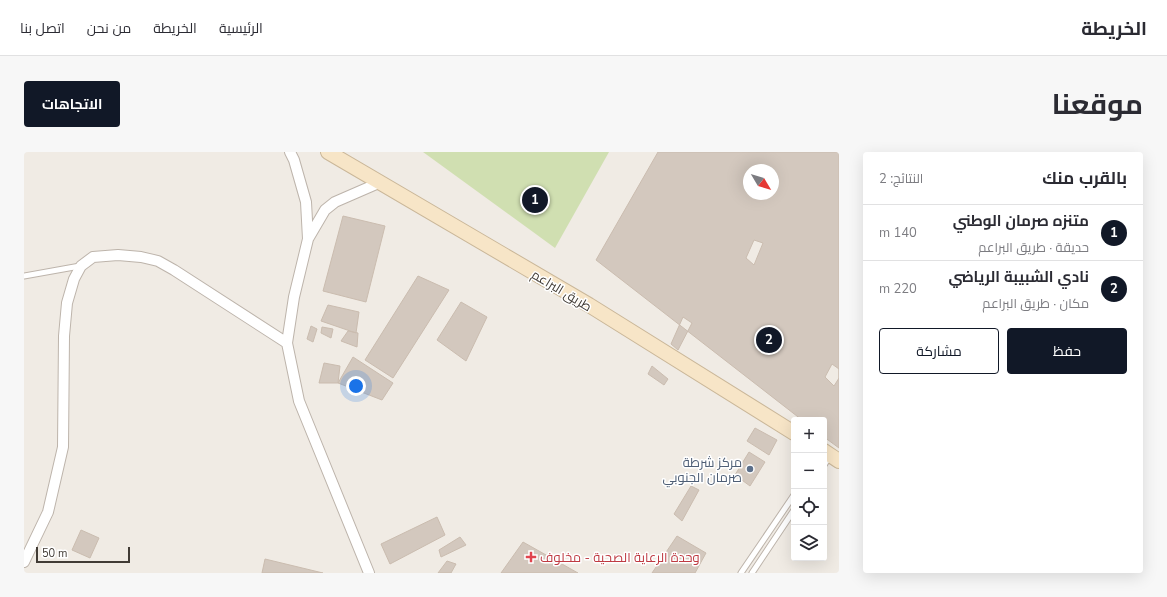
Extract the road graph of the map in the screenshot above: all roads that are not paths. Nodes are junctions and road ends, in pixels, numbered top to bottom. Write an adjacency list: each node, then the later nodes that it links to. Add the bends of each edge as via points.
1 (290, 152): 4 (street, via 306,202)
2 (328, 152): 3 (street, طريق البراعم)
3 (381, 182): 4 (street, via 335,202 325,210); 8 (street, طريق البراعم, via 588,305)
4 (308, 239): 7 (street, via 294,297)
5 (81, 266): 6 (lane); 7 (street, via 93,258 118,255 158,261); 11 (street, via 67,303 64,336 63,448 48,512)
6 (24, 276)
7 (287, 343): 12 (street, via 299,401)
8 (791, 431)
9 (791, 499): 13 (lane)
10 (791, 514): 14 (lane)
11 (24, 562)
12 (369, 573)
13 (741, 573)
14 (752, 573)

